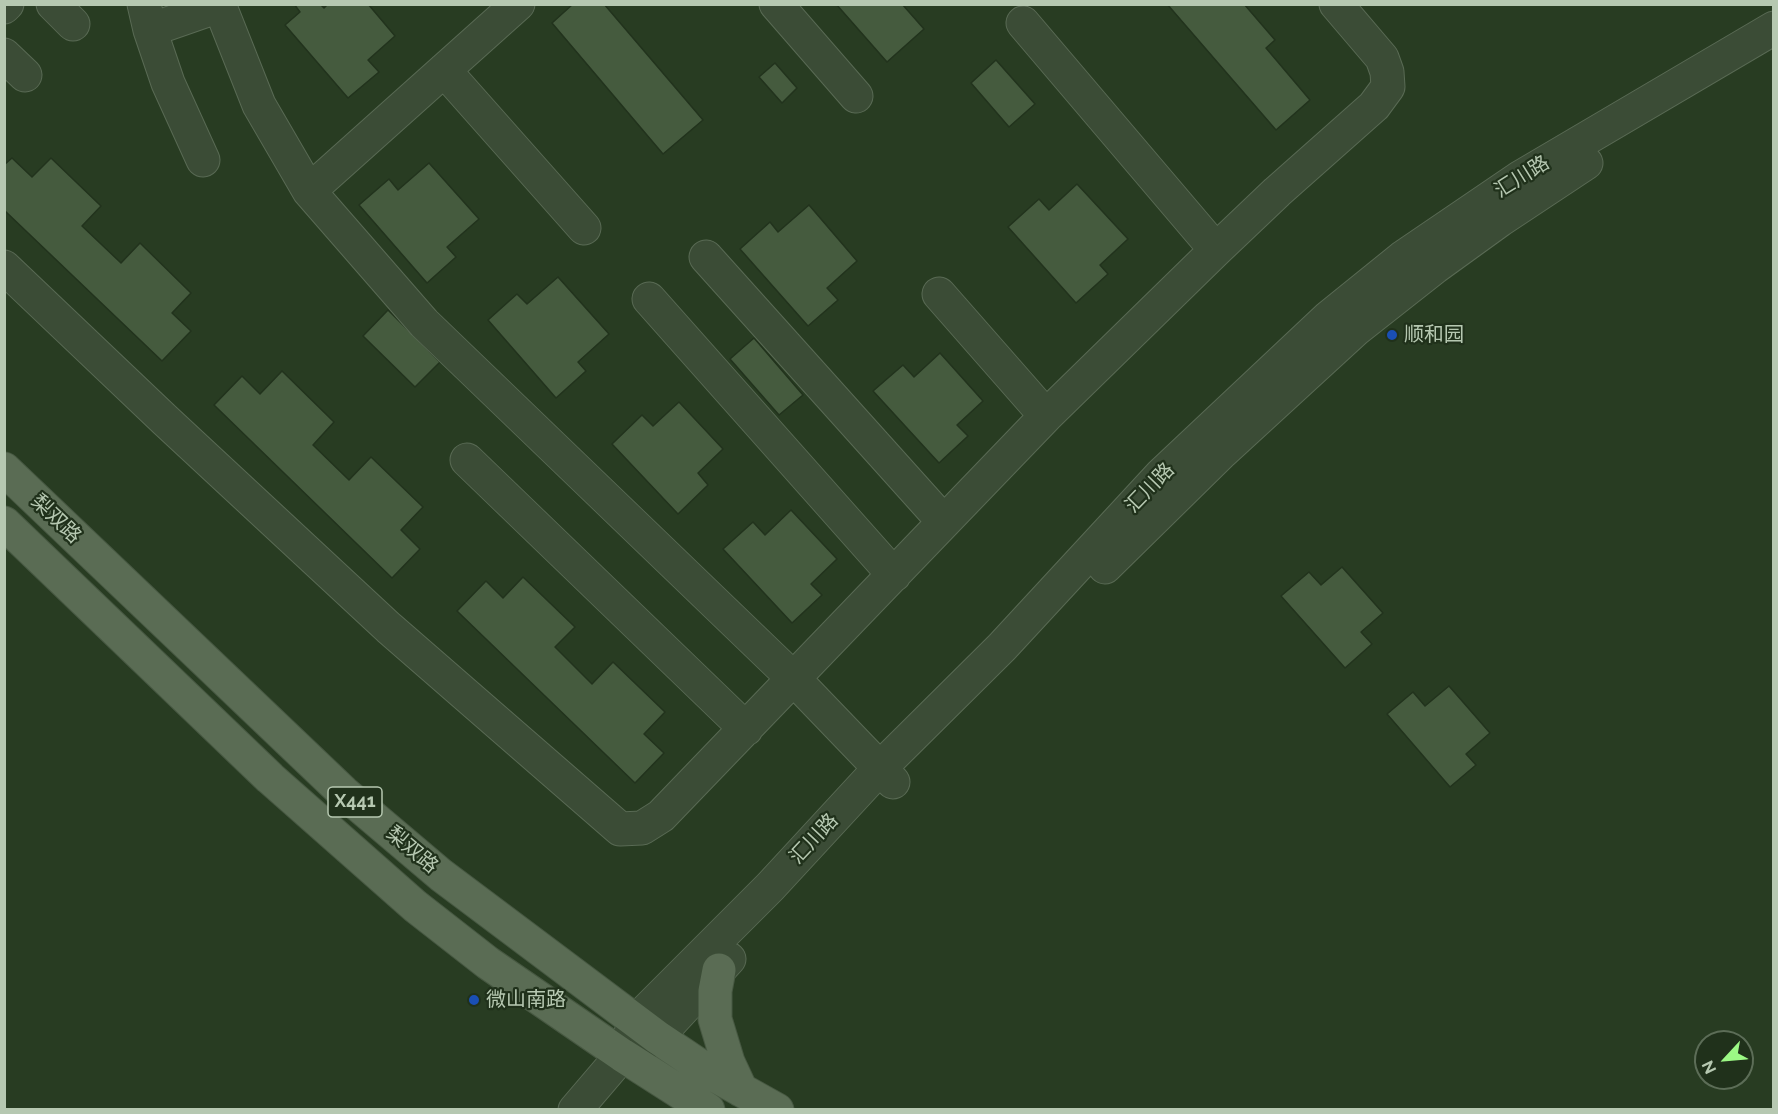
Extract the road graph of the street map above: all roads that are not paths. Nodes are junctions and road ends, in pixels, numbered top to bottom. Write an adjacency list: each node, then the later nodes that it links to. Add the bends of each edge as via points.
1 (776, 4): 10 (street)
2 (1336, 4): 14 (street, via 1382,58 1388,87 1374,106)
3 (219, 5): 5 (street); 12 (street, via 259,105)
4 (500, 10): 9 (street)
5 (147, 17): 11 (street, via 168,83)
6 (1023, 23): 14 (street)
7 (1773, 28): 27 (street, 汇川路, via 1521,177 1402,258 1329,317 1162,474)
8 (1773, 48): 27 (street, 汇川路, via 1651,120 1500,220 1355,330)
9 (444, 70): 12 (street); 13 (street)
10 (856, 96)
11 (203, 160)
12 (309, 191): 25 (street, via 424,323)
13 (584, 228)
14 (1216, 250): 19 (street)
15 (706, 257): 23 (street)
16 (4, 267): 26 (street, via 389,628 621,829 642,828 661,816)
17 (939, 294): 19 (street)
18 (649, 299): 24 (street)
19 (1046, 416): 23 (street)
20 (467, 460): 26 (street)
21 (4, 470): 30 (main road, 梨双路 / X441, via 343,792 441,875)
22 (4, 522): 31 (main road, 梨双路 / X441, via 270,778 414,906 488,963)
23 (944, 522): 24 (street)
24 (894, 575): 25 (street)
25 (794, 679): 26 (street); 27 (street)
26 (746, 729)
27 (886, 776): 28 (street, 汇川路)
28 (709, 963): 29 (street, 汇川路); 30 (street, 汇川路); 33 (main road, via 715,1019 728,1062)
29 (687, 1004): 30 (street, 汇川路); 32 (street)
30 (646, 1029): 31 (street, 汇川路); 32 (main road, 梨双路 / X441)
31 (622, 1055): 34 (street, 汇川路); 35 (main road, 梨双路 / X441)
32 (699, 1066): 33 (main road, 梨双路 / X441)
33 (732, 1100): 36 (main road, 梨双路 / X441)
34 (575, 1110)
35 (708, 1110)
36 (777, 1110)

